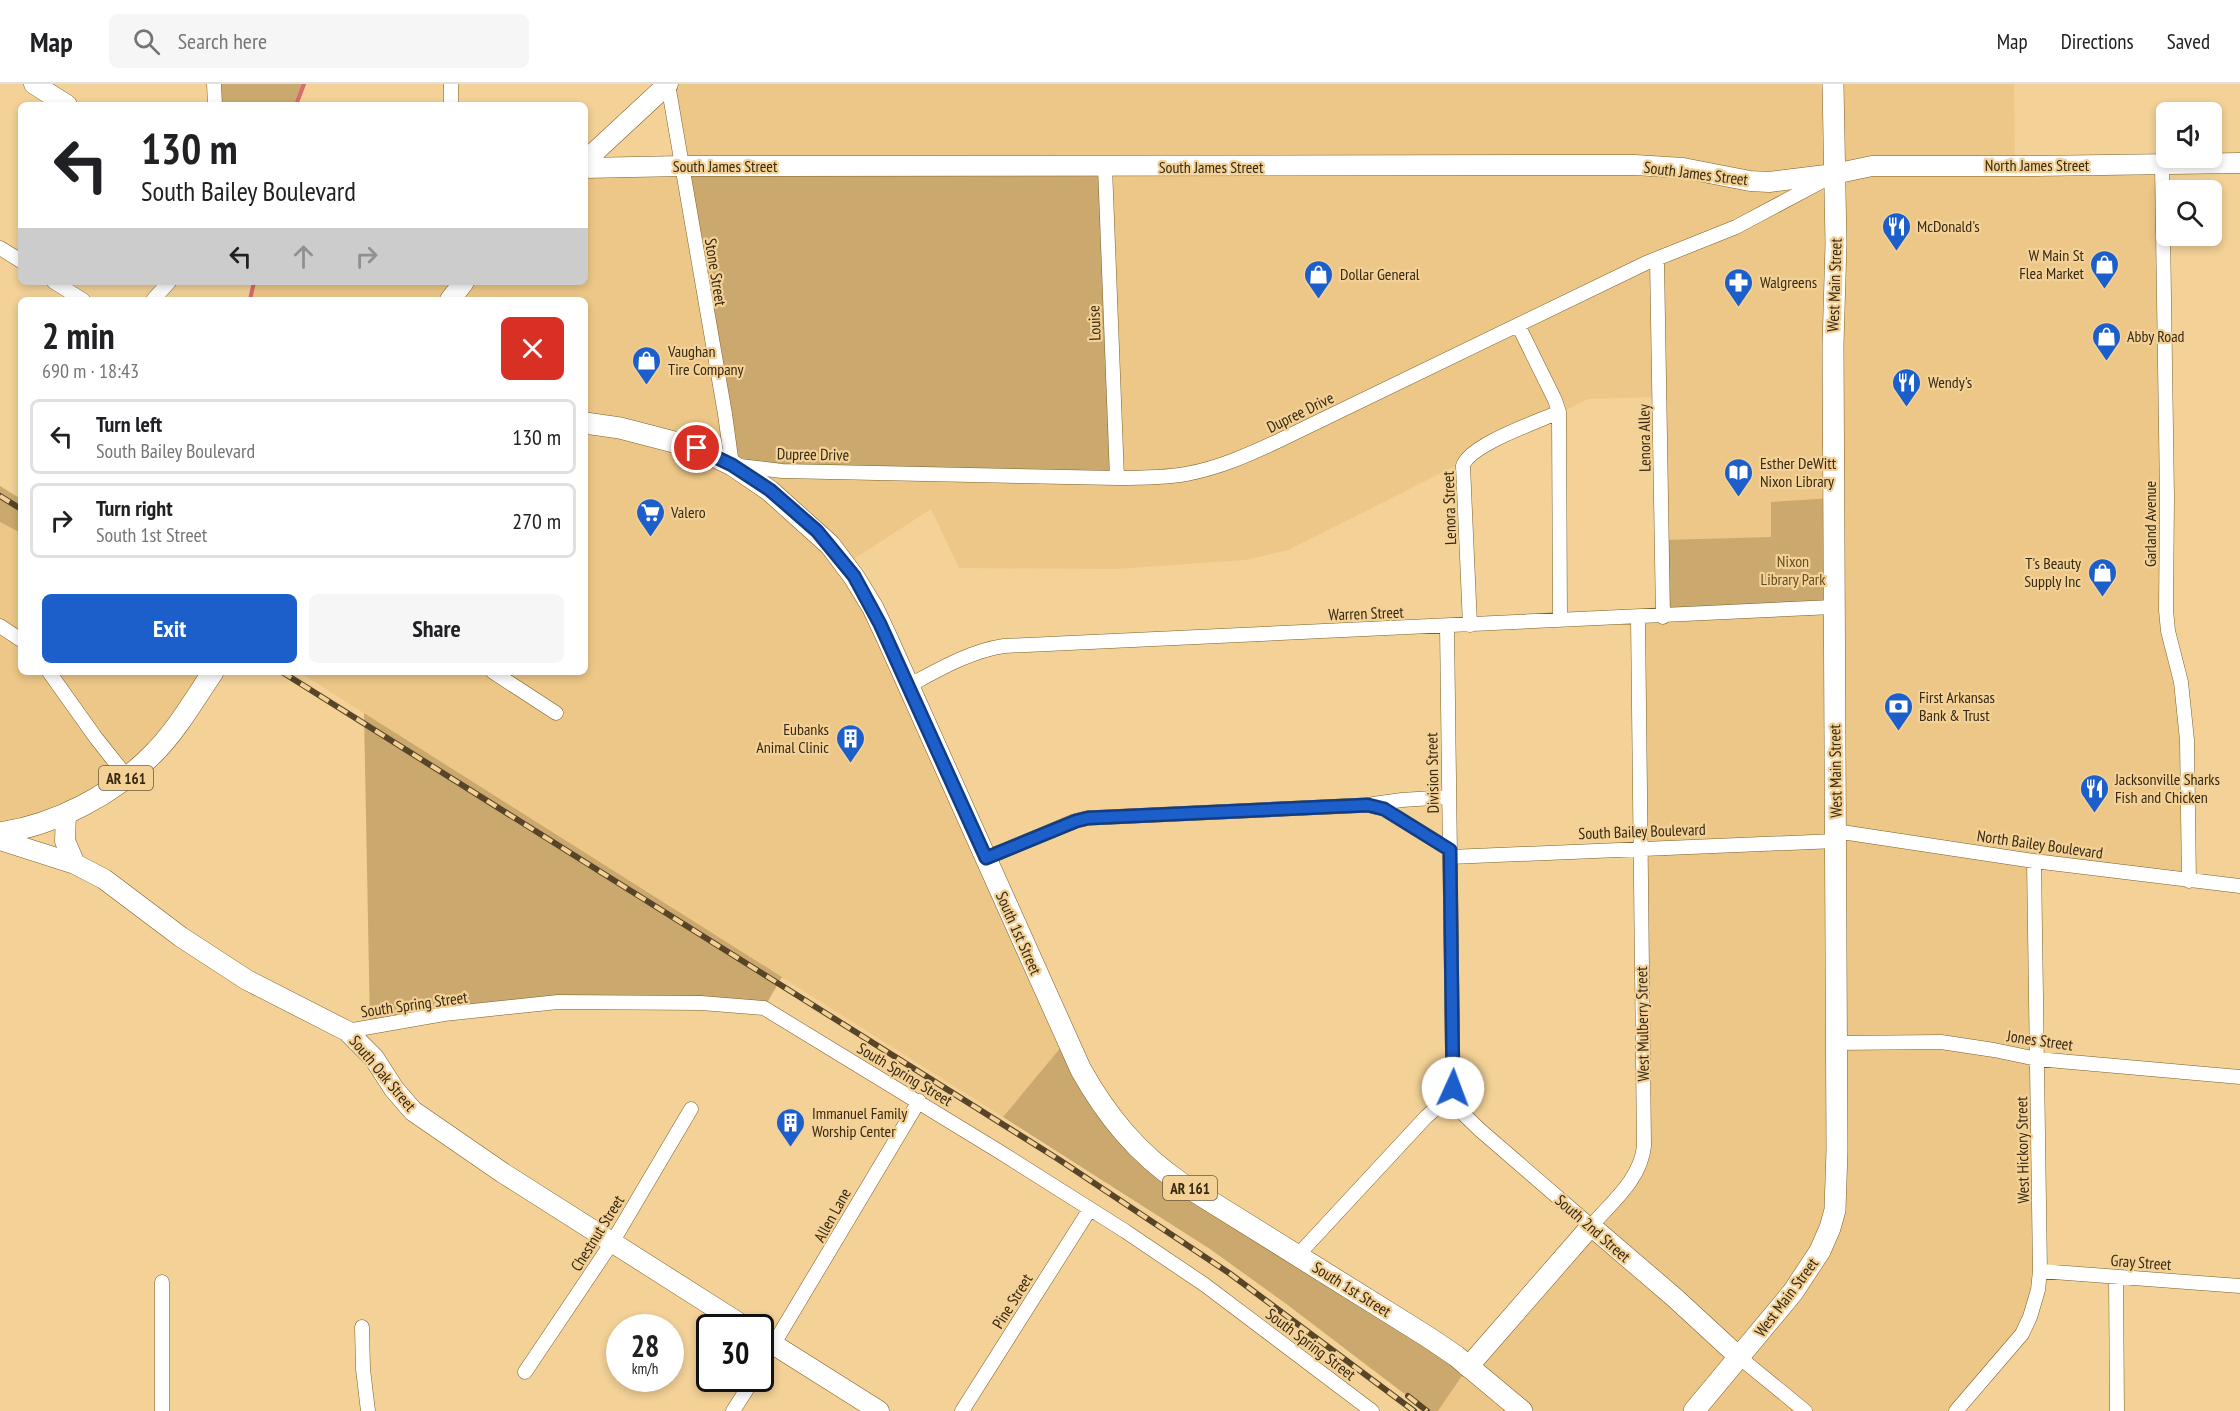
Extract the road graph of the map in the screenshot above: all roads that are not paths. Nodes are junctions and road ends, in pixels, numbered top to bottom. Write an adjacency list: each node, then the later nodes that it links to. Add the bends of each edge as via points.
1 (34, 84): 6 (street)
2 (214, 84): 7 (street)
3 (451, 84): 8 (street)
4 (668, 84): 9 (street); 13 (street, Stone Street)
5 (1833, 84): 17 (main road, West Main Street)
6 (63, 102)
7 (215, 102)
8 (451, 102)
9 (588, 158)
10 (2222, 163): 11 (street, North James Street)
11 (2240, 163)
12 (2156, 165): 17 (street, North James Street, via 1872,166)
13 (682, 166): 14 (street, South James Street); 15 (street, South James Street); 30 (street, Stone Street)
14 (1106, 167): 17 (street, South James Street, via 1635,165 1683,168 1769,182); 31 (street, Louise)
15 (588, 168)
16 (2162, 168): 57 (street, Garland Avenue, via 2166,610 2181,682 2187,740)
17 (1834, 174): 20 (street, Dupree Drive, via 1736,227); 32 (main road, West Main Street)
18 (0, 248): 19 (street)
19 (18, 259)
20 (1658, 260): 27 (street, Dupree Drive); 33 (street, Lenora Alley)
21 (59, 285): 24 (street)
22 (166, 285): 25 (street)
23 (462, 285): 26 (street)
24 (78, 297)
25 (156, 297)
26 (452, 297)
27 (1518, 325): 28 (street); 31 (street, Dupree Drive, via 1240,458 1185,474)
28 (1559, 412): 35 (street); 36 (street, Lenora Street, via 1488,443 1464,460)
29 (588, 423): 30 (main road, South 1st Street / AR 161, via 697,448)
30 (732, 465): 31 (street, Dupree Drive, via 782,471); 43 (main road, South 1st Street / AR 161, via 770,490 830,545 873,608)
31 (1117, 478)
32 (1833, 607): 33 (street, Warren Street); 50 (main road, West Main Street)
33 (1662, 616): 34 (street, Warren Street)
34 (1638, 618): 35 (street, Warren Street); 52 (street, West Mulberry Street)
35 (1560, 620): 36 (street, Warren Street)
36 (1470, 625): 38 (street, Warren Street)
37 (0, 626): 39 (street)
38 (1447, 626): 43 (street, Warren Street, via 1004,646 967,656); 46 (street, Division Street)
39 (18, 638)
40 (51, 675): 45 (street)
41 (211, 675): 45 (main road, AR 161, via 165,740)
42 (498, 675): 44 (street)
43 (908, 686): 54 (main road, South 1st Street / AR 161)
44 (556, 713)
45 (127, 777): 48 (main road, AR 161)
46 (1448, 797): 47 (street); 53 (street, Division Street)
47 (1368, 805): 53 (street, via 1384,809); 54 (street, via 1088,818)
48 (66, 813): 49 (main road, AR 161); 56 (street, via 65,841)
49 (0, 832)
50 (1836, 836): 52 (street, South Bailey Boulevard); 55 (street, North Bailey Boulevard); 60 (main road, West Main Street)
51 (0, 840): 56 (street, South Oak Street)
52 (1640, 848): 53 (street, South Bailey Boulevard); 67 (street, West Mulberry Street, via 1643,1155 1635,1176)
53 (1450, 853): 63 (street, Division Street, via 1454,1078)
54 (986, 858): 69 (main road, South 1st Street / AR 161, via 1081,1070 1128,1139 1167,1173)
55 (2034, 861): 57 (street, North Bailey Boulevard); 61 (street, West Hickory Street)
56 (75, 864): 59 (street, South Oak Street, via 104,879 181,938 247,980)
57 (2189, 881): 58 (street, North Bailey Boulevard)
58 (2240, 885)
59 (346, 1030): 64 (street, South Spring Street, via 444,1014 558,1002 764,1008); 68 (street, South Oak Street, via 374,1058 413,1111)
60 (1836, 1043): 61 (street, Jones Street, via 1941,1042); 78 (main road, West Main Street, via 1837,1150 1830,1228 1798,1286)
61 (2037, 1059): 62 (street, Jones Street); 70 (street, West Hickory Street)
62 (2240, 1077)
63 (1447, 1098): 67 (street, South 2nd Street); 69 (street)
64 (919, 1101): 66 (street, South Spring Street); 76 (street, Allen Lane)
65 (691, 1108): 68 (street, Chestnut Street)
66 (1090, 1209): 86 (street, Pine Street); 87 (street, South Spring Street, via 1205,1285)
67 (1591, 1226): 78 (street, South 2nd Street); 79 (street, West Mulberry Street)
68 (613, 1241): 74 (street, South Oak Street); 80 (street, Chestnut Street)
69 (1298, 1255): 79 (main road, South 1st Street / AR 161, via 1428,1337)
70 (2040, 1271): 71 (street, Gray Street); 91 (street, West Hickory Street, via 2038,1290 2022,1334)
71 (2116, 1277): 73 (street, Gray Street); 92 (street)
72 (162, 1282): 82 (street)
73 (2240, 1286)
74 (725, 1314)
75 (362, 1327): 83 (street)
76 (774, 1331)
77 (774, 1344): 85 (street)
78 (1739, 1357): 89 (main road, West Main Street); 90 (street)
79 (1468, 1367): 88 (main road, South 1st Street / AR 161)
80 (525, 1372)
81 (746, 1392): 84 (street)
82 (162, 1411)
83 (368, 1411)
84 (734, 1411)
85 (879, 1411)
86 (962, 1411)
87 (1372, 1411)
88 (1521, 1411)
89 (1694, 1411)
90 (1805, 1411)
91 (1956, 1411)
92 (2117, 1411)

